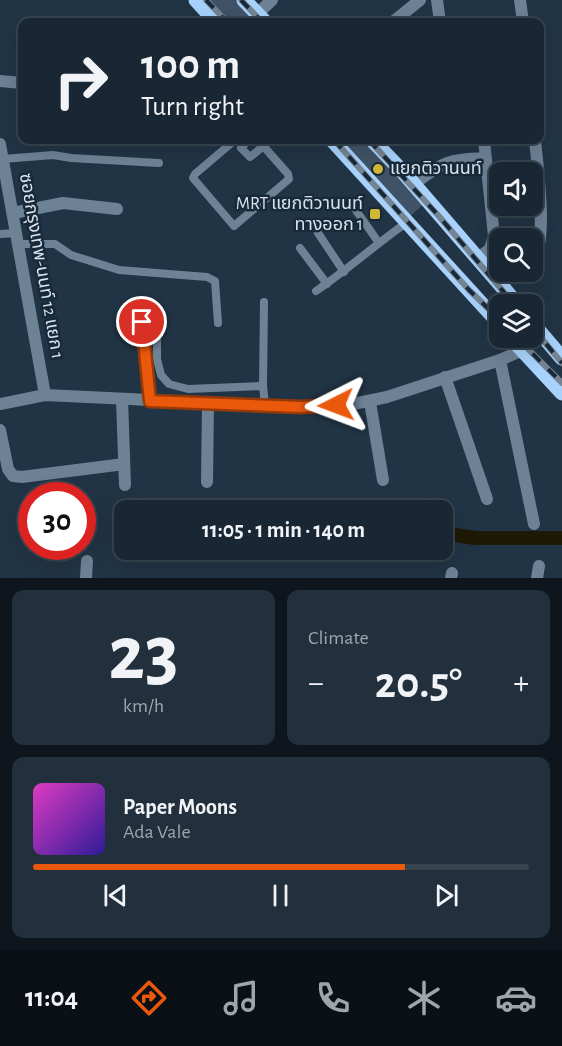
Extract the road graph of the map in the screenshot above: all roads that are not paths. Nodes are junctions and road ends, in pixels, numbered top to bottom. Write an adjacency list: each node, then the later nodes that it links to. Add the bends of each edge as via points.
1 (196, 0): 7 (main road)
2 (244, 0): 8 (main road)
3 (273, 0): 8 (street)
4 (420, 0): 9 (street)
5 (436, 0): 10 (street)
6 (520, 0): 11 (street)
7 (212, 18)
8 (261, 18)
9 (398, 18)
10 (439, 18)
11 (522, 18)
12 (0, 81): 13 (street)
13 (18, 83)
14 (0, 144): 24 (street, ซอยกรุงเทพ-นนท์ 12 แยก 1)
15 (230, 144): 18 (lane, via 193,178 234,226 289,179)
16 (245, 144): 17 (lane, via 241,148 249,157)
17 (260, 144)
18 (262, 144)
19 (336, 144): 30 (main road)
20 (376, 144): 26 (main road)
21 (484, 144): 23 (street)
22 (536, 144): 31 (street)
23 (485, 158): 26 (street, via 445,162); 37 (street, via 494,236 490,249)
24 (3, 159): 25 (lane, via 53,155); 29 (street, ซอยกรุงเทพ-นนท์ 12 แยก 1)
25 (159, 163)
26 (413, 185): 37 (main road)
27 (117, 209): 29 (street, via 63,203)
28 (355, 209): 35 (lane)
29 (13, 213): 34 (street, ซอยกรุงเทพ-นนท์ 12 แยก 1)
30 (406, 223): 35 (lane); 45 (main road)
31 (542, 228)
32 (318, 233): 38 (lane)
33 (0, 234): 34 (lane)
34 (18, 238): 48 (lane, via 55,244 71,255 119,270 207,277 215,281); 56 (street, ซอยกรุงเทพ-นนท์ 12 แยก 1)
35 (379, 243): 38 (lane)
36 (300, 248): 40 (lane)
37 (477, 259): 41 (main road)
38 (345, 272): 40 (lane)
39 (504, 282): 41 (street)
40 (327, 284): 42 (lane)
41 (501, 284): 43 (main road)
42 (316, 291)
43 (510, 294)
44 (264, 302): 54 (lane)
45 (489, 312)
46 (142, 322): 58 (lane)
47 (157, 323): 54 (lane, via 157,359 161,375 170,384 188,389)
48 (218, 323)
49 (543, 336): 51 (main road)
50 (523, 350): 52 (street); 55 (main road)
51 (562, 358)
52 (500, 360): 53 (street); 69 (street)
53 (445, 377): 59 (street); 68 (street)
54 (263, 386): 62 (lane)
55 (562, 393)
56 (45, 395): 57 (street); 61 (street)
57 (122, 399): 58 (street); 64 (street)
58 (150, 401): 60 (street)
59 (370, 402): 62 (street, via 301,407); 65 (street)
60 (208, 403): 62 (street); 66 (street)
61 (0, 404)
62 (265, 405)
63 (0, 430): 64 (street, via 13,476)
64 (124, 464): 67 (street)
65 (383, 480)
66 (207, 482)
67 (125, 485)
68 (487, 499)
69 (534, 524)
70 (87, 561): 71 (street)
71 (86, 578)

